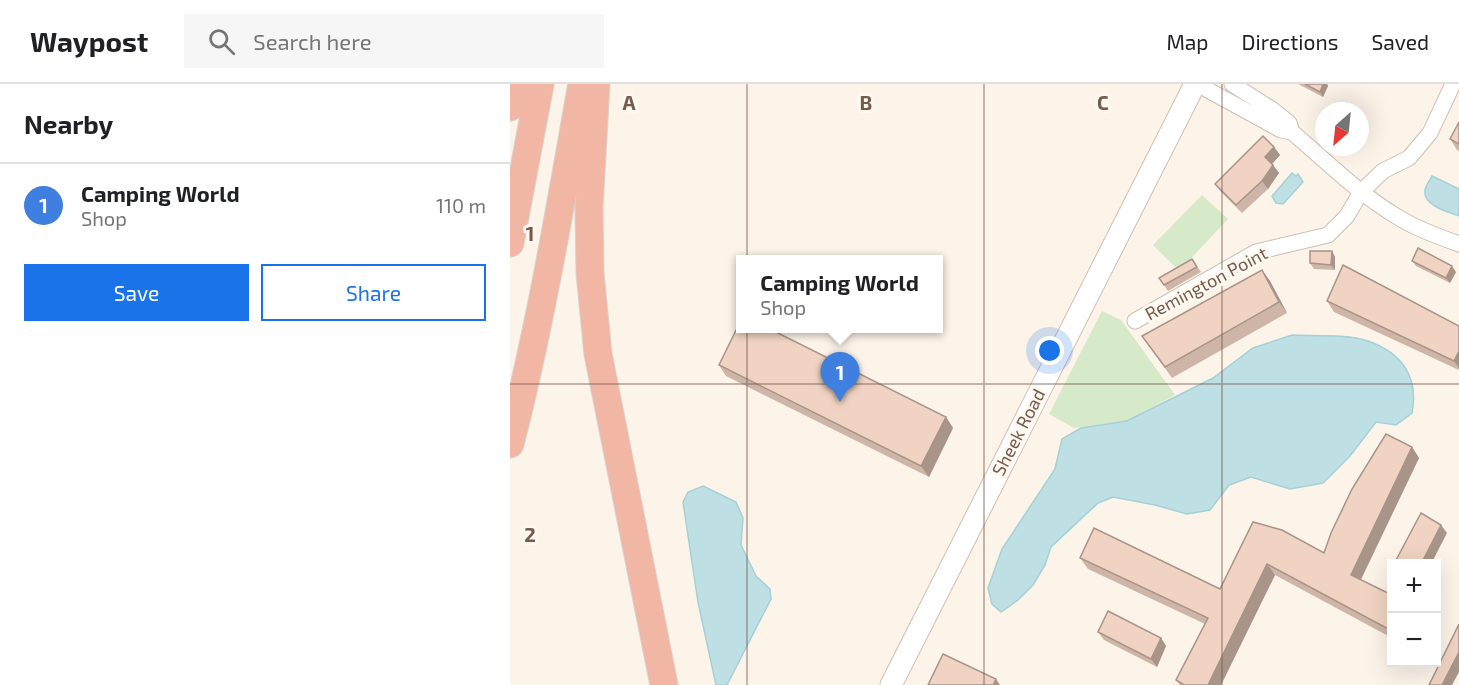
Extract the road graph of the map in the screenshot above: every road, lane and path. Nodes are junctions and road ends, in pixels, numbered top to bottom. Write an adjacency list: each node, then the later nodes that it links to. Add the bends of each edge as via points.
1 (516, 84): 8 (highway)
2 (540, 84): 11 (highway)
3 (582, 84): 14 (highway, via 561,206)
4 (596, 84): 15 (highway, via 589,208 590,273 598,354)
5 (1196, 84): 9 (street, via 1281,130); 16 (street, Sheek Road)
6 (1232, 84): 9 (street, via 1289,123)
7 (1454, 84): 10 (street, Remington Point, via 1430,133 1409,158 1383,171)
8 (510, 107)
9 (1292, 132): 10 (street)
10 (1361, 192): 12 (street, via 1396,217); 13 (street, Remington Point, via 1347,216 1328,235 1256,252)
11 (510, 243)
12 (1459, 244)
13 (1135, 321)
14 (510, 444)
15 (664, 685)
16 (891, 685)

